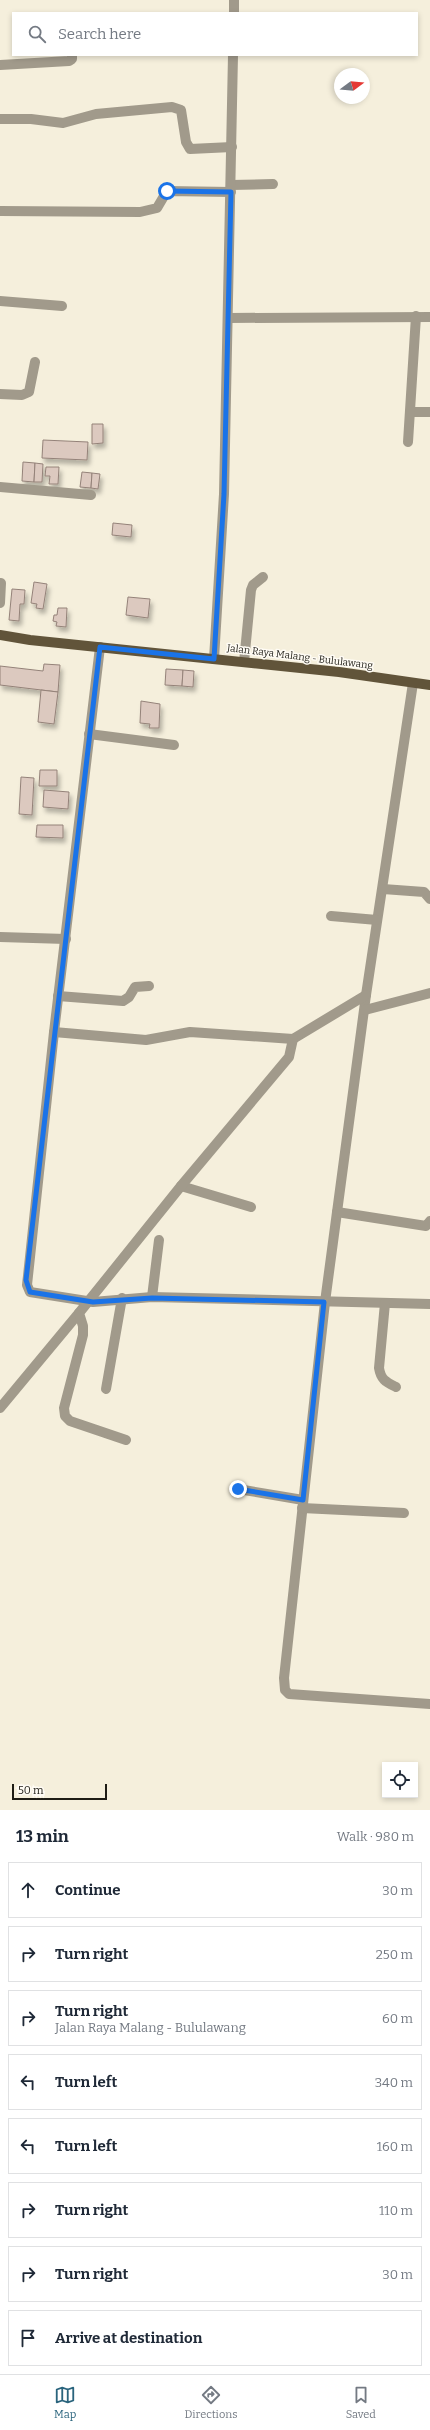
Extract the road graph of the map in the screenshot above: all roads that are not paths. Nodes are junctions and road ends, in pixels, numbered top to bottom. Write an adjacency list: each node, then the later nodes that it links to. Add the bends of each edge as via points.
1 (234, 0): 2 (street)
2 (234, 12)
3 (72, 56): 5 (street, via 69,62)
4 (233, 56): 7 (street)
5 (0, 65)
6 (0, 119): 7 (street, via 62,123 96,114 172,107 178,108 181,112 186,142 192,150)
7 (232, 147): 9 (street)
8 (273, 184): 9 (street)
9 (231, 189): 10 (street, via 167,191 157,208 140,212); 15 (street)
10 (0, 210)
11 (0, 301): 12 (street)
12 (62, 306)
13 (416, 316): 14 (street); 15 (street); 18 (street)
14 (430, 317)
15 (228, 318): 28 (street, via 224,494)
16 (35, 362): 17 (street, via 29,392 22,395)
17 (0, 394)
18 (410, 412): 19 (street); 20 (street)
19 (430, 412)
20 (408, 442)
21 (0, 487): 22 (street)
22 (91, 495)
23 (263, 576): 29 (street, via 251,590)
24 (1, 583): 25 (street)
25 (0, 603)
26 (0, 635): 27 (main road, Jalan Raya Malang - Bululawang)
27 (100, 647): 28 (main road, Jalan Raya Malang - Bululawang); 32 (street)
28 (214, 659): 29 (main road, Jalan Raya Malang - Bululawang)
29 (244, 662): 30 (main road, Jalan Raya Malang - Bululawang)
30 (413, 683): 31 (main road, Jalan Raya Malang - Bululawang); 34 (street)
31 (430, 685)
32 (89, 734): 33 (street); 39 (street)
33 (174, 745)
34 (383, 889): 35 (street, via 424,892); 37 (street)
35 (430, 899)
36 (331, 916): 37 (street)
37 (377, 920): 42 (street)
38 (0, 937): 39 (street)
39 (66, 939): 43 (street)
40 (149, 986): 43 (street, via 135,987 123,1001)
41 (430, 993): 44 (street)
42 (366, 995): 44 (street); 46 (street)
43 (58, 996): 45 (street)
44 (365, 1010): 49 (street)
45 (54, 1032): 46 (street, via 146,1040 190,1032); 54 (street, via 27,1285 30,1292)
46 (293, 1039): 47 (street, via 289,1057)
47 (181, 1186): 48 (street); 54 (street)
48 (251, 1206)
49 (337, 1212): 50 (street, via 426,1226); 55 (street)
50 (430, 1221)
51 (159, 1240): 53 (street)
52 (122, 1298): 53 (street); 54 (street); 60 (street)
53 (152, 1298): 55 (street)
54 (89, 1302): 58 (street)
55 (324, 1302): 56 (street); 64 (street)
56 (385, 1303): 57 (street); 59 (street, via 380,1377 384,1382)
57 (430, 1304)
58 (79, 1313): 61 (street); 62 (street, via 83,1335 64,1408 65,1416 70,1421)
59 (396, 1387)
60 (106, 1389)
61 (0, 1408)
62 (126, 1440)
63 (238, 1489): 64 (street)
64 (302, 1504): 65 (street); 66 (street, via 284,1678 285,1690 293,1694)
65 (404, 1513)
66 (430, 1704)

